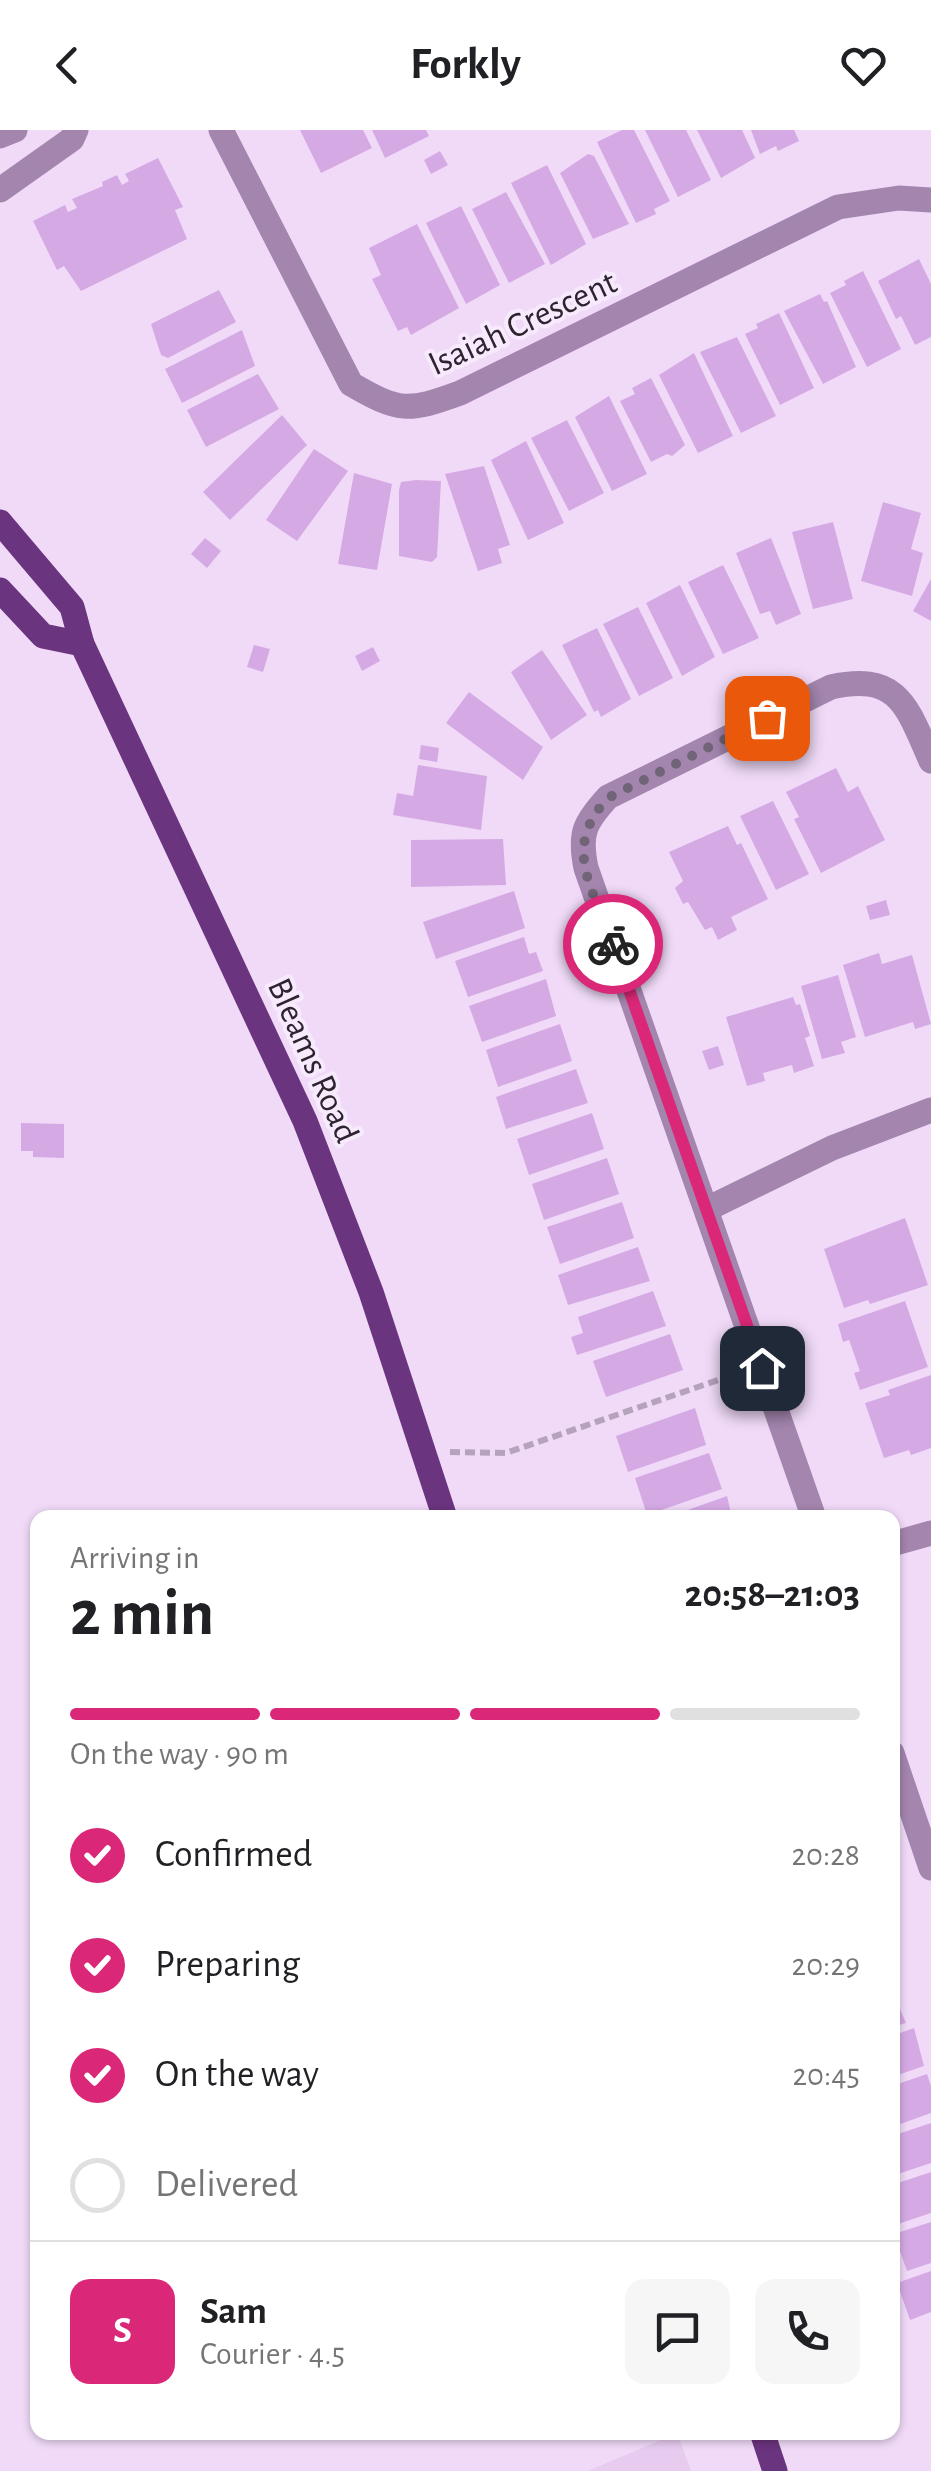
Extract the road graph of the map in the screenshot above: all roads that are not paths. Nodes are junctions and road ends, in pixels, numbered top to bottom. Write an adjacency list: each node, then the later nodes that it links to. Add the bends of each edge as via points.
1 (15, 130): 4 (street)
2 (76, 130): 5 (street)
3 (221, 130): 6 (street, Isaiah Crescent, via 351,384 384,403 421,408 838,208)
4 (0, 136)
5 (0, 190)
6 (931, 200)
7 (0, 522): 9 (main road, Bleams Road, via 72,607)
8 (0, 590): 9 (main road, via 43,636)
9 (82, 644): 13 (main road, Bleams Road, via 304,1120)
10 (931, 760): 12 (street, via 908,709 887,688 860,680 831,686 608,798 589,818 581,844 586,868)
11 (931, 1110): 12 (street, via 832,1148)
12 (707, 1209): 14 (street)
13 (443, 1510)
14 (811, 1510)
15 (931, 1533): 16 (street)
16 (900, 1542)
17 (900, 1777): 18 (street)
18 (931, 1868)
19 (765, 2440): 20 (main road)
20 (775, 2471)

